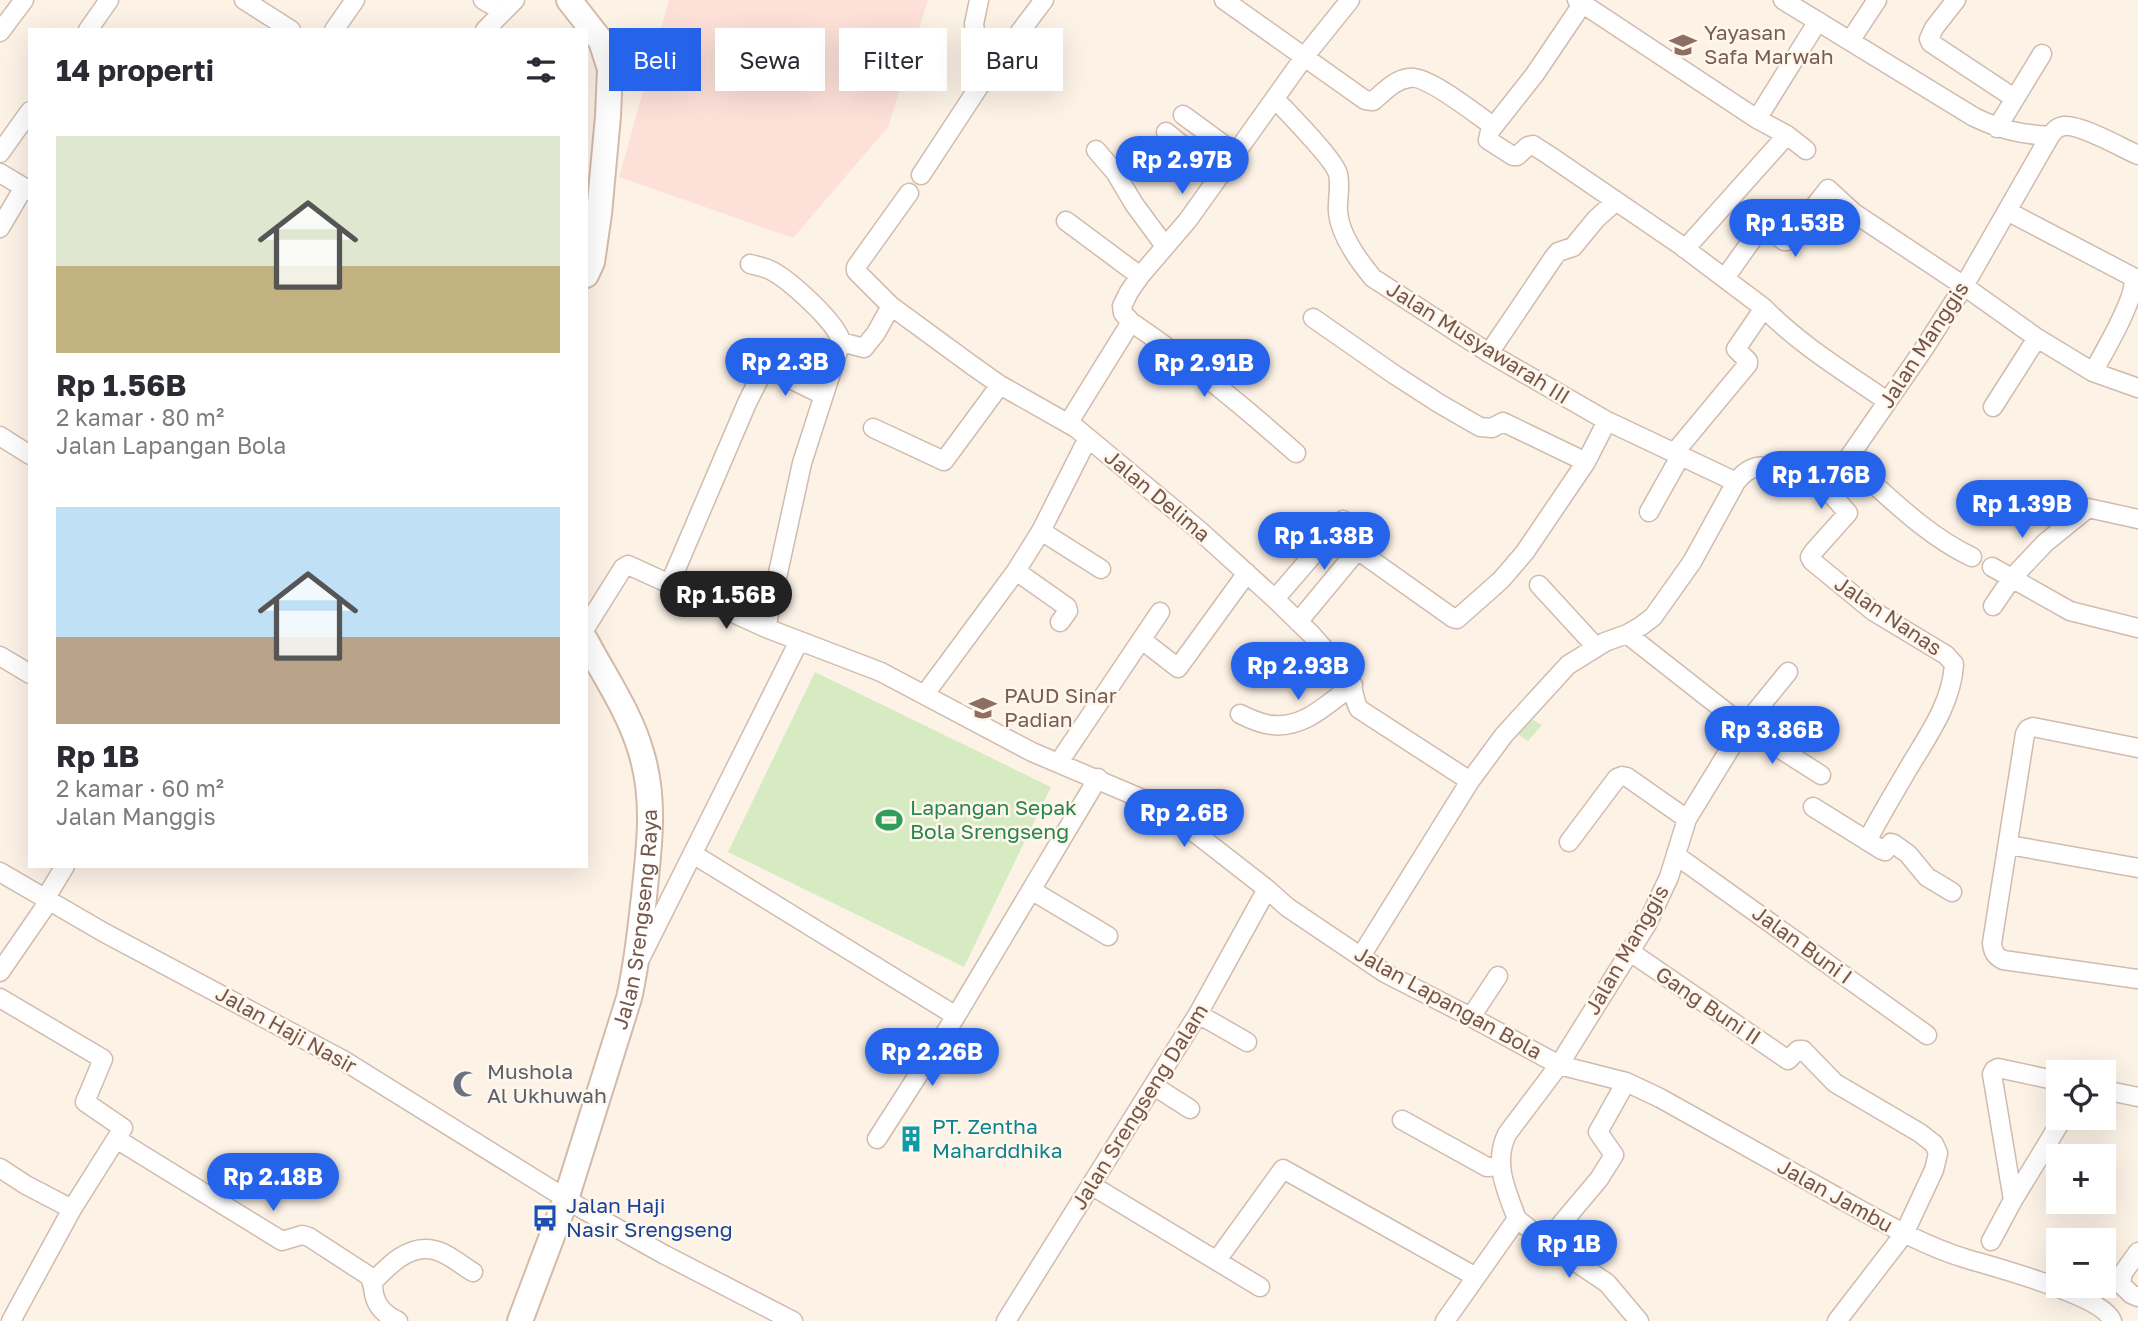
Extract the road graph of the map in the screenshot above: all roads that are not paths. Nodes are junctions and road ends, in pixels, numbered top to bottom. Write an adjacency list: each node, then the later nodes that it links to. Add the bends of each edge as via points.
1 (24, 0): 23 (street)
2 (109, 0): 17 (street)
3 (244, 0): 18 (street)
4 (355, 0): 19 (street)
5 (483, 0): 15 (street)
6 (569, 0): 55 (main road, via 601,41 610,69 599,214)
7 (979, 0): 21 (street)
8 (1044, 0): 22 (street)
9 (1224, 0): 26 (street)
10 (1350, 0): 26 (street)
11 (1877, 0): 24 (street)
12 (1956, 0): 28 (street, via 1931,34 1931,43)
13 (1581, 1): 32 (street); 34 (street, via 1535,75)
14 (1787, 1): 16 (street)
15 (509, 6): 20 (street)
16 (1818, 21): 24 (street); 32 (street)
17 (89, 28)
18 (288, 28)
19 (335, 28)
20 (487, 28)
21 (975, 28)
22 (1023, 28)
23 (0, 32)
24 (1850, 41): 33 (street)
25 (2042, 54): 28 (street)
26 (1305, 56): 29 (street); 34 (street, via 1369,102 1394,83 1416,77 1436,87)
27 (976, 91): 44 (street)
28 (2014, 97): 33 (street)
29 (1275, 99): 41 (street); 65 (street, Jalan Musyawarah III, via 1337,171 1340,228 1364,267 1387,288)
30 (28, 114): 40 (street)
31 (1183, 115): 41 (street)
32 (1757, 119): 36 (street)
33 (1997, 128): 37 (street)
34 (1490, 131): 48 (street, via 1488,140 1513,156 1533,145)
35 (1166, 132): 45 (street)
36 (1787, 135): 39 (street); 53 (street)
37 (2050, 136): 42 (street, via 2064,126 2078,128); 49 (street, Jalan Manggis)
38 (1096, 150): 52 (street)
39 (1806, 150)
40 (0, 153)
41 (1235, 153): 45 (street)
42 (2138, 155)
43 (0, 173): 46 (street)
44 (921, 175)
45 (1220, 176): 52 (street)
46 (27, 189): 51 (street)
47 (909, 193): 59 (street, Jalan Delima, via 856,267)
48 (1616, 201): 53 (street); 65 (street, via 1573,247 1558,252)
49 (2007, 211): 58 (street, Jalan Manggis); 66 (street, via 2133,277 2134,288 2122,318)
50 (1066, 220): 56 (street)
51 (0, 228)
52 (1165, 246): 56 (street)
53 (1685, 249): 57 (street)
54 (750, 264): 64 (street, via 770,270 798,290 837,331)
55 (588, 271)
56 (1140, 276): 62 (street, via 1122,306)
57 (1725, 278): 58 (street, via 1761,227 1787,241 1828,189 1854,213); 60 (street)
58 (1964, 286): 63 (street); 70 (street, Jalan Manggis)
59 (891, 306): 64 (street, via 864,348); 67 (street, Jalan Delima)
60 (1764, 308): 70 (street, via 1812,349); 79 (street, via 1736,349 1748,364)
61 (1313, 318): 81 (street, via 1480,426 1492,428 1503,422)
62 (1131, 322): 73 (street); 78 (street, via 1172,349)
63 (2037, 338): 66 (street); 71 (street)
64 (841, 342): 69 (street)
65 (1489, 353): 72 (street, Jalan Musyawarah III)
66 (2092, 372): 68 (street)
67 (1006, 388): 73 (street, Jalan Delima); 74 (street, via 944,461)
68 (2138, 388)
69 (823, 395): 94 (street, via 772,370 762,373); 102 (street, via 802,463)
70 (1887, 401): 80 (street, Jalan Manggis)
71 (1993, 407)
72 (1607, 421): 79 (street, Jalan Musyawarah III); 81 (street)
73 (1069, 422): 76 (street, Jalan Delima)
74 (873, 428)
75 (0, 436): 77 (street)
76 (1088, 438): 87 (street); 92 (street, Jalan Delima)
77 (28, 453)
78 (1296, 453)
79 (1678, 453): 82 (street, Jalan Musyawarah III); 84 (street)
80 (1847, 460): 83 (street, Jalan Manggis); 88 (street, via 1952,548)
81 (1586, 462): 100 (street, via 1515,565 1457,619 1356,552)
82 (1736, 482): 83 (street, via 1749,468 1767,466); 104 (street, via 1662,606)
83 (1822, 484): 123 (street, Jalan Nanas, via 1849,512 1811,555 1812,561 1873,611 1947,655 1954,664 1940,715)
84 (1649, 513)
85 (2138, 519): 93 (street, via 2088,508)
86 (1343, 520): 96 (street)
87 (1041, 531): 90 (street); 91 (street)
88 (1972, 557)
89 (1992, 568): 93 (street)
90 (1101, 569)
91 (1016, 571): 99 (street, via 1067,607); 113 (street)
92 (1247, 573): 96 (street, Jalan Delima); 105 (street, via 1178,668)
93 (2012, 578): 97 (street); 103 (street, via 2070,611)
94 (670, 583): 101 (street, Jalan Lapangan Bola, via 628,565); 102 (street, Jalan Lapangan Bola)
95 (1539, 585): 108 (street)
96 (1275, 599): 100 (street, Jalan Delima)
97 (1993, 606)
98 (1160, 612): 105 (street)
99 (1060, 622)
100 (1298, 622): 112 (street, Jalan Delima)
101 (588, 624)
102 (766, 628): 106 (street, Jalan Lapangan Bola)
103 (2138, 628)
104 (1627, 634): 108 (street); 115 (street)
105 (1142, 640): 117 (street)
106 (799, 641): 113 (street, Jalan Lapangan Bola); 126 (street)
107 (588, 645): 138 (main road, Jalan Srengseng Raya, via 631,725 649,790 649,850)
108 (1596, 647): 120 (street, via 1561,672)
109 (0, 656): 111 (street)
110 (1788, 672): 115 (street, Jalan Manggis)
111 (28, 673)
112 (1353, 685): 114 (street, via 1306,720 1267,724); 120 (street, Jalan Delima, via 1359,709)
113 (925, 694): 117 (street, Jalan Lapangan Bola)
114 (1240, 715)
115 (1744, 726): 118 (street); 122 (street, Jalan Manggis)
116 (2138, 748): 125 (street, via 2028,729)
117 (1059, 762): 119 (street, Jalan Lapangan Bola)
118 (1821, 775)
119 (1098, 778): 131 (street, Jalan Lapangan Bola, via 1152,803); 132 (street)
120 (1470, 781): 137 (street)
121 (1813, 807): 123 (street)
122 (1687, 819): 124 (street, via 1622,776); 127 (street, Jalan Manggis)
123 (1867, 841): 133 (street, via 1885,851 1894,844 1927,877)
124 (1569, 842)
125 (2009, 845): 129 (street); 141 (street, via 1992,943 1996,956)
126 (693, 853): 138 (street); 144 (street)
127 (1677, 856): 136 (street, Jalan Manggis, via 1658,902); 146 (street, Jalan Buni I)
128 (64, 868): 134 (street)
129 (2138, 868)
130 (0, 872): 134 (street, Jalan Haji Nasir)
131 (1267, 889): 137 (street, Jalan Lapangan Bola); 143 (street, Jalan Srengseng Dalam)
132 (1031, 890): 135 (street); 144 (street)
133 (1952, 892)
134 (47, 900): 139 (street); 162 (street, Jalan Haji Nasir, via 343,1060)
135 (1108, 936)
136 (1629, 951): 148 (street, Jalan Manggis); 166 (street, Gang Buni II, via 1788,1060 1803,1051 1835,1083 1934,1144 1938,1153 1934,1170)
137 (1360, 956): 145 (street, Jalan Lapangan Bola)
138 (636, 968): 162 (main road, Jalan Srengseng Raya)
139 (0, 972)
140 (1498, 976): 145 (street)
141 (2138, 979)
142 (1, 999): 158 (street, via 103,1059 85,1102 123,1127)
143 (1198, 1014): 147 (street); 151 (street, Jalan Srengseng Dalam)
144 (956, 1016): 157 (street)
145 (1471, 1017): 148 (street, Jalan Lapangan Bola)
146 (1927, 1035)
147 (1247, 1042)
148 (1559, 1065): 150 (street, Jalan Jambu); 159 (street, Jalan Manggis, via 1507,1134)
149 (2046, 1078): 163 (street, via 1998,1068 1992,1074)
150 (1626, 1082): 166 (street, Jalan Jambu); 168 (street, via 1598,1132 1612,1158)
151 (1154, 1086): 154 (street); 161 (street, Jalan Srengseng Dalam)
152 (2116, 1092): 153 (street)
153 (2138, 1097)
154 (1189, 1109)
155 (1402, 1120): 159 (street, via 1487,1167)
156 (2056, 1130): 163 (street)
157 (877, 1139)
158 (118, 1140): 164 (street); 173 (street, via 277,1239 309,1237)
159 (1500, 1166): 165 (street)
160 (0, 1168): 164 (street)
161 (1091, 1185): 170 (street); 181 (street, Jalan Srengseng Dalam)
162 (566, 1199): 179 (main road, Jalan Srengseng Raya); 180 (street, Jalan Haji Nasir)
163 (2013, 1200): 167 (street)
164 (72, 1209): 177 (street)
165 (1517, 1219): 168 (street); 172 (street)
166 (1904, 1234): 183 (street); 184 (street, Jalan Jambu, via 2067,1292 2105,1310)
167 (1991, 1241)
168 (1546, 1242): 176 (street, via 1598,1275)
169 (2138, 1252): 175 (street, via 2121,1284)
170 (1217, 1259): 172 (street, via 1283,1169); 174 (street)
171 (473, 1272): 173 (street, via 434,1250 422,1250 402,1256)
172 (1476, 1278): 182 (street)
173 (373, 1282): 178 (street, via 379,1307)
174 (1260, 1287)
175 (2138, 1297)
176 (1633, 1319)
177 (11, 1321)
178 (398, 1321)
179 (520, 1321)
180 (793, 1321)
181 (1006, 1321)
182 (1445, 1321)
183 (1837, 1321)
184 (2112, 1321)

